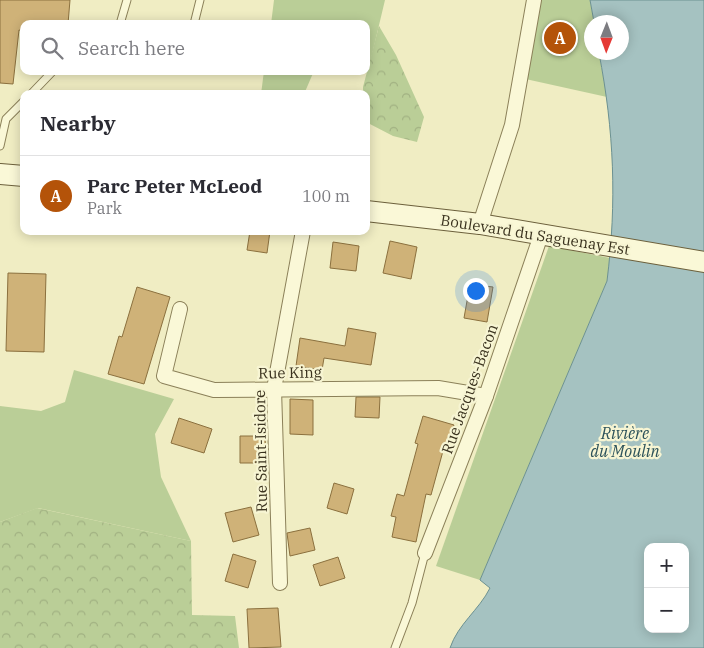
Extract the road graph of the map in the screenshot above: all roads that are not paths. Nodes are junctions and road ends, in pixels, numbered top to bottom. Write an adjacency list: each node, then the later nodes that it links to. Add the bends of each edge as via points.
1 (127, 0): 4 (lane)
2 (200, 0): 5 (lane)
3 (534, 0): 13 (street, via 512,125)
4 (121, 20)
5 (195, 20)
6 (49, 75): 7 (lane)
7 (35, 90)
8 (20, 105): 9 (lane, via 6,119)
9 (0, 146)
10 (0, 174): 11 (main road)
11 (20, 176)
12 (370, 212): 13 (main road, Boulevard du Saguenay Est)
13 (480, 224): 15 (main road, Boulevard du Saguenay Est)
14 (302, 235): 18 (street, Rue Saint-Isidore)
15 (541, 235): 16 (main road, Boulevard du Saguenay Est); 19 (street, Rue Jacques-Bacon)
16 (704, 262)
17 (180, 309): 18 (street, Rue King, via 164,376 214,390)
18 (274, 389): 19 (street, Rue King, via 430,388); 21 (street, Rue Saint-Isidore)
19 (486, 396): 20 (street, Rue Jacques-Bacon)
20 (425, 553): 22 (lane, via 412,603)
21 (280, 583)
22 (395, 648)

